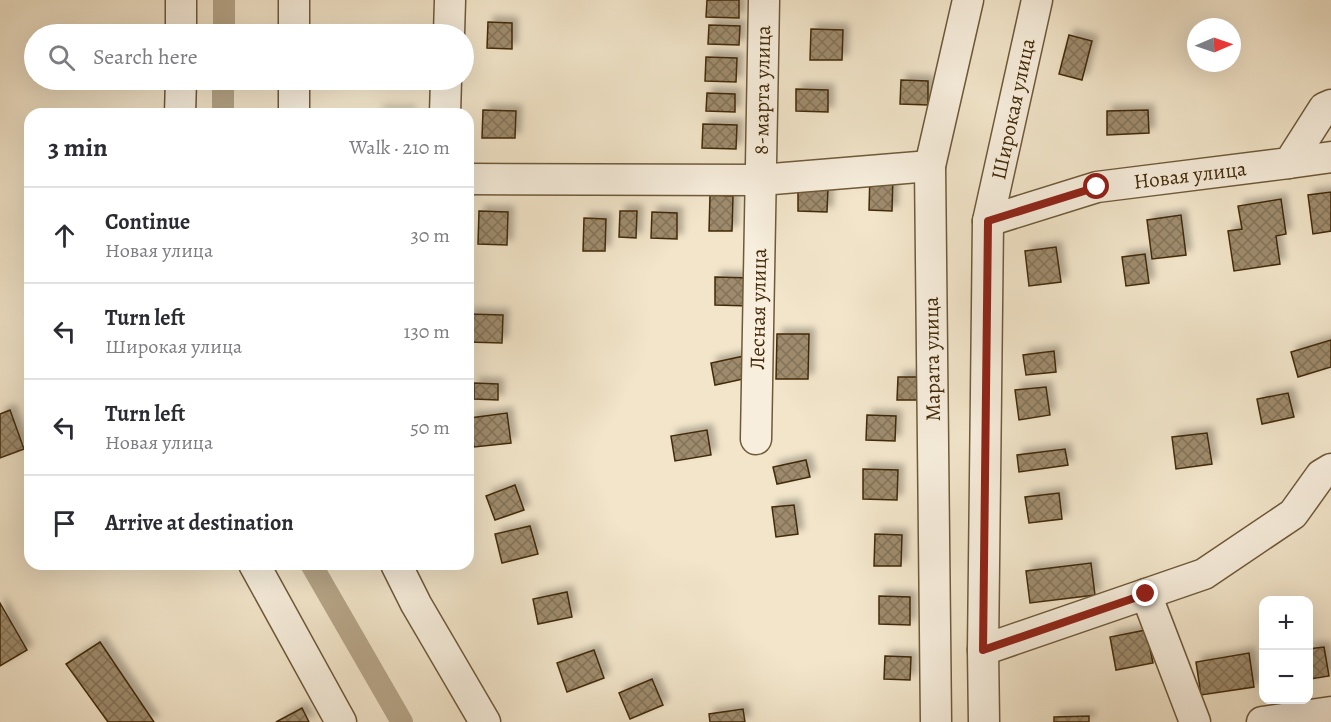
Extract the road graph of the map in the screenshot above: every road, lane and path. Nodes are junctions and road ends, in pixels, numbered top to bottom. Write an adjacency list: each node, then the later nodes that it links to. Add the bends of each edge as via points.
1 (181, 0): 7 (street)
2 (294, 0): 8 (street)
3 (450, 0): 9 (street)
4 (764, 0): 21 (street, 8-марта улица)
5 (968, 0): 19 (street, Марата улица)
6 (1037, 0): 22 (street, Широкая улица)
7 (181, 24)
8 (294, 24)
9 (449, 24)
10 (181, 90): 14 (street)
11 (294, 90): 15 (street)
12 (446, 90): 16 (street)
13 (1331, 105): 18 (street, via 1324,108)
14 (180, 108)
15 (294, 108)
16 (445, 108)
17 (1331, 157): 18 (street, Новая улица)
18 (1289, 163): 22 (street, Новая улица, via 1097,187)
19 (930, 166): 21 (street); 32 (street, Марата улица)
20 (474, 179): 21 (street)
21 (760, 180): 23 (street, Лесная улица)
22 (988, 221): 28 (street, Широкая улица)
23 (756, 439)
24 (1331, 469): 27 (street, via 1321,475 1293,514 1214,568)
25 (257, 570): 30 (street)
26 (399, 570): 31 (street)
27 (1146, 594): 28 (street); 34 (street)
28 (983, 650): 33 (street, Широкая улица)
29 (1331, 712): 35 (street)
30 (341, 722)
31 (485, 722)
32 (936, 722)
33 (984, 722)
34 (1195, 722)
35 (1262, 722)

